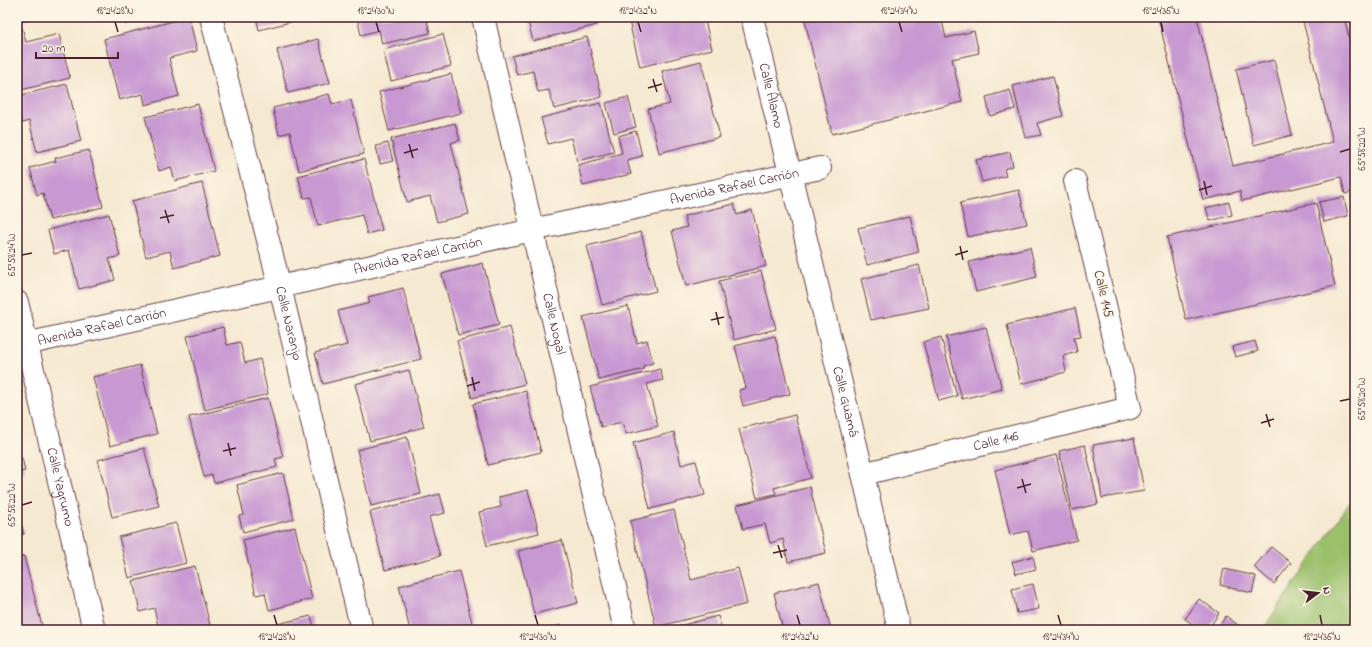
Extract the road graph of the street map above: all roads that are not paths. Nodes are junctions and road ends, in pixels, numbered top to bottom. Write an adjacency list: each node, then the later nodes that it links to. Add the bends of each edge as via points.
1 (211, 17): 8 (street, Calle Naranjo)
2 (483, 17): 7 (street, Calle Nogal)
3 (752, 17): 5 (street, Calle Álamo)
4 (820, 168): 5 (street, Avenida Rafael Carrión)
5 (790, 174): 7 (street, Avenida Rafael Carrión); 12 (street, Calle Guamá)
6 (1075, 181): 11 (street, Calle 145)
7 (532, 230): 8 (street, Avenida Rafael Carrión); 15 (street, Calle Nogal)
8 (280, 287): 10 (street, Avenida Rafael Carrión); 14 (street, Calle Naranjo)
9 (17, 302): 10 (street, Calle Yagrumo)
10 (22, 345): 13 (street, Calle Yagrumo)
11 (1130, 408): 12 (street, Calle 146)
12 (863, 474): 16 (street, Calle Guamá)
13 (94, 630)
14 (362, 630)
15 (625, 630)
16 (899, 630)

